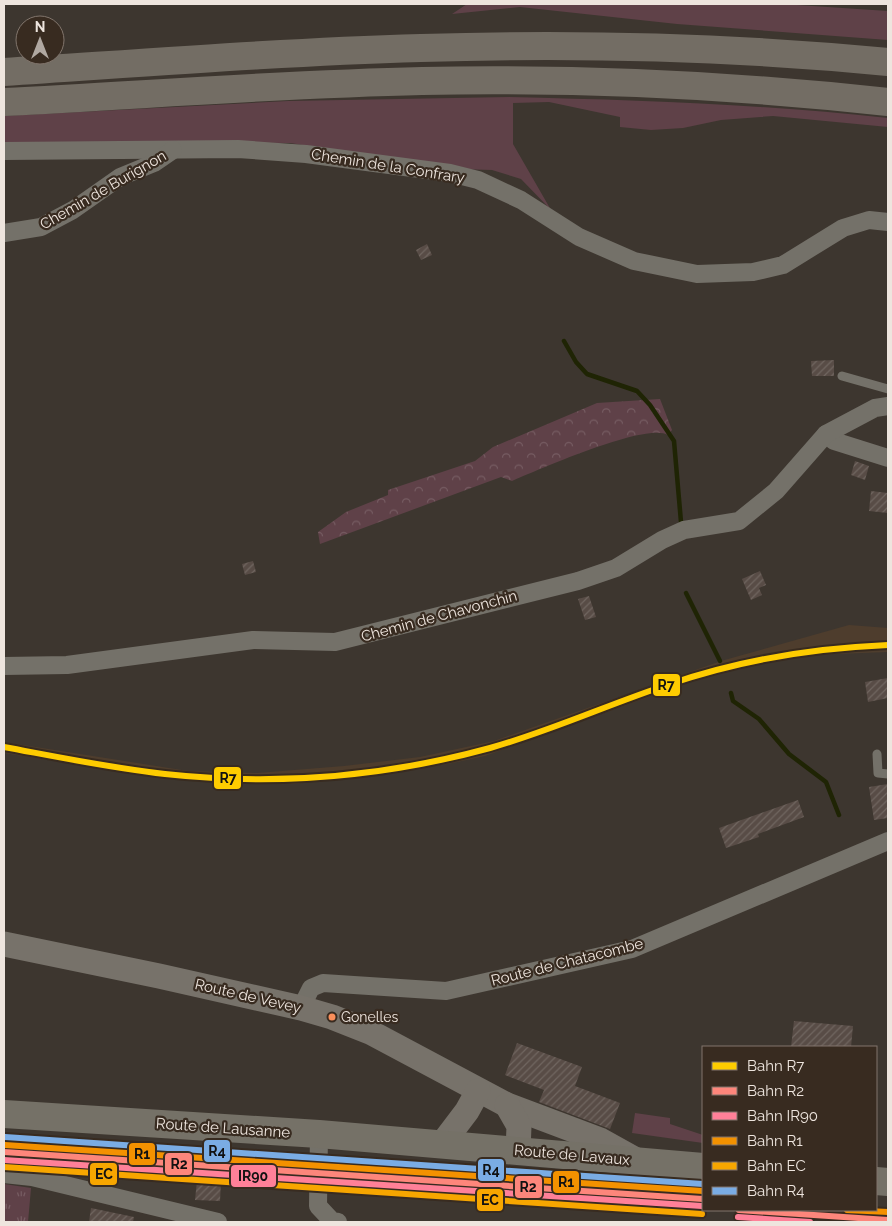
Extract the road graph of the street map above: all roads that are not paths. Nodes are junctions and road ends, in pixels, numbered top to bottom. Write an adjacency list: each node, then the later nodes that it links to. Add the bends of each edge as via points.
1 (888, 62): 2 (highway, via 711,50 493,46 324,52)
2 (4, 72)
3 (4, 102): 4 (highway, via 226,89 483,81 696,87)
4 (888, 102)
5 (173, 150): 6 (street, Chemin de la Confrary); 7 (street, Chemin de la Confrary, via 238,149 306,154 450,173 478,180 522,200 579,237 634,261 697,274 753,272 783,265 843,228 869,220); 8 (street, Chemin de Burignon, via 154,163 120,177 41,228)
6 (4, 151)
7 (888, 222)
8 (4, 233)
9 (842, 376): 10 (lane)
10 (888, 389)
11 (888, 406): 12 (street, via 876,408)
12 (826, 434): 13 (street, via 834,441); 14 (street, Chemin de Chavonchin, via 776,491 739,522 684,530 616,568 578,581 335,642 253,640 67,665)
13 (888, 458)
14 (4, 666)
15 (877, 754): 16 (lane, via 878,773)
16 (888, 774)
17 (888, 841): 19 (street, Route de Chatacombe, via 632,949 446,991 323,983 311,988)
18 (4, 944): 19 (main road, Route de Vevey)
19 (301, 1008): 20 (main road, Route de Vevey, via 370,1032)
20 (478, 1090): 21 (main road, Route de Vevey); 24 (main road)
21 (507, 1105): 25 (main road, via 519,1126); 26 (main road, Route de Vevey, via 600,1140)
22 (4, 1114): 23 (main road, Route de Lausanne)
23 (318, 1134): 24 (main road, Route de Lausanne); 30 (street, via 318,1206 332,1221)
24 (442, 1144): 25 (main road, Route de Lavaux)
25 (518, 1150): 26 (main road, Route de Lavaux)
26 (636, 1160): 27 (main road, Route de Lavaux)
27 (702, 1167)
28 (4, 1174): 29 (street)
29 (218, 1222)
30 (338, 1222)

